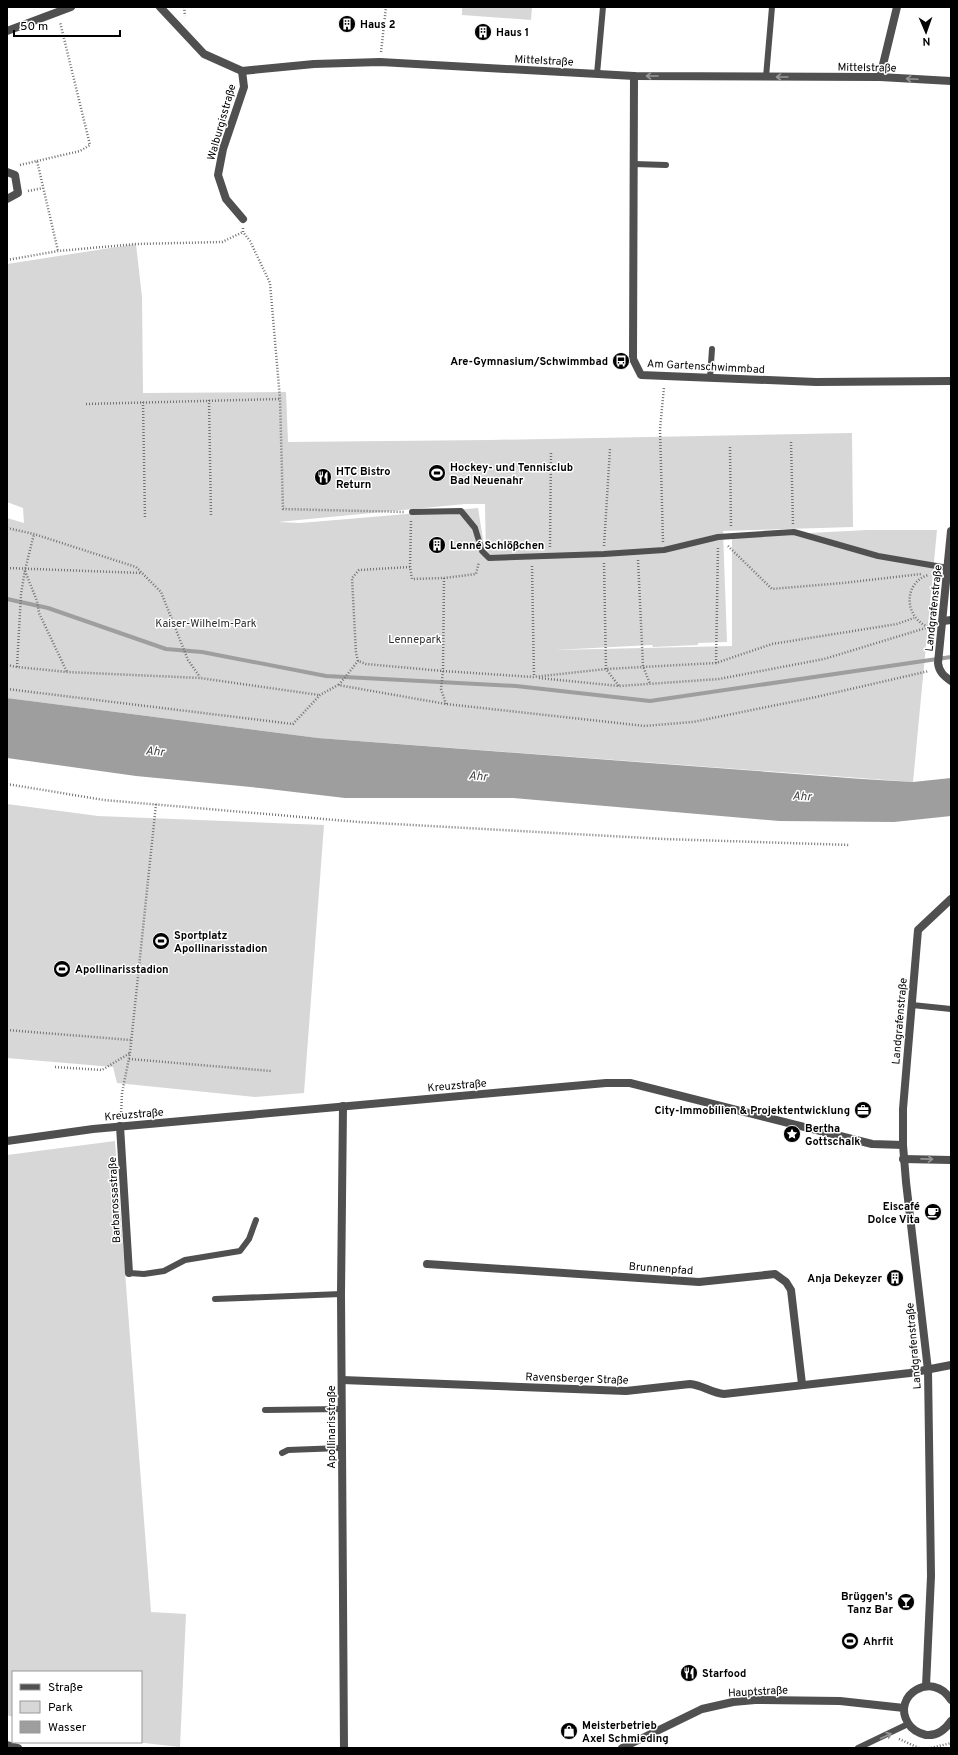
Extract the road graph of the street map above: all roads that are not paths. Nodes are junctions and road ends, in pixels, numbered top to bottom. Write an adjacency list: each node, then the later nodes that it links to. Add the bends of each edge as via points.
1 (71, 7): 6 (street)
2 (160, 7): 7 (street, Mittelstraße, via 204,54)
3 (603, 7): 8 (lane)
4 (772, 7): 10 (lane)
5 (897, 7): 11 (street)
6 (7, 30)
7 (242, 71): 8 (street, Mittelstraße, via 314,64 380,62); 17 (street, Walburgisstraße, via 244,87 223,148 218,175 226,198)
8 (597, 74): 9 (street, Mittelstraße)
9 (634, 76): 10 (street, Mittelstraße, one-way to 9); 13 (street, Am Gartenschwimmbad)
10 (766, 77): 11 (street, Mittelstraße, one-way to 10)
11 (880, 77): 12 (street, Mittelstraße, one-way to 11)
12 (951, 81)
13 (634, 164): 14 (lane); 19 (street, Am Gartenschwimmbad, via 633,359 641,374)
14 (666, 165)
15 (7, 172): 16 (street, via 15,175 18,193)
16 (7, 199)
17 (243, 219)
18 (712, 348): 19 (lane)
19 (710, 378): 20 (street, Am Gartenschwimmbad, via 816,382)
20 (951, 381)
21 (412, 512): 23 (lane, via 461,511 475,528 482,551 489,558 664,550 718,537 794,532 878,556)
22 (951, 532): 23 (street, Landgrafenstraße)
23 (948, 568): 24 (street, Landgrafenstraße)
24 (947, 620): 25 (street, Landgrafenstraße, via 942,630 939,662 945,677)
25 (951, 682)
26 (951, 899): 27 (street, Landgrafenstraße, via 918,930)
27 (912, 1005): 28 (lane); 32 (street, Landgrafenstraße, via 903,1109)
28 (951, 1008)
29 (343, 1106): 30 (street, Kreuzstraße); 32 (street, Kreuzstraße, via 630,1083 872,1144); 38 (street, Apollinarisstraße)
30 (120, 1126): 31 (street, Kreuzstraße); 37 (street, Barbarossastraße)
31 (7, 1141)
32 (903, 1146): 33 (street, Landgrafenstraße)
33 (903, 1159): 34 (street, one-way to 34); 41 (street, Landgrafenstraße)
34 (951, 1160)
35 (256, 1220): 37 (lane, via 249,1239 240,1251 185,1260 164,1271)
36 (427, 1264): 43 (street, Brunnenpfad, via 699,1282 775,1274 786,1282 791,1290)
37 (129, 1273)
38 (341, 1294): 39 (lane); 42 (street, Apollinarisstraße)
39 (215, 1299)
40 (951, 1365): 41 (street, Ravensberger Straße)
41 (928, 1370): 43 (street, Ravensberger Straße); 48 (street, Landgrafenstraße, via 931,1576)
42 (342, 1380): 43 (street, Ravensberger Straße, via 626,1391 690,1384 724,1394); 44 (street, Apollinarisstraße)
43 (802, 1384)
44 (342, 1409): 45 (lane); 46 (street, Apollinarisstraße)
45 (265, 1410)
46 (341, 1448): 47 (lane, via 288,1450); 55 (street, Apollinarisstraße)
47 (282, 1453)
48 (926, 1686): 49 (street, via 938,1687); 50 (street, via 913,1692)
49 (951, 1700)
50 (904, 1708): 52 (street); 56 (street, Hauptstraße, via 840,1701 733,1702 702,1709)
51 (951, 1721): 52 (street, via 942,1731 928,1735 914,1730)
52 (908, 1724): 57 (lane, one-way to 52)
53 (7, 1745): 54 (street)
54 (18, 1748)
55 (344, 1748)
56 (622, 1748)
57 (858, 1748)

